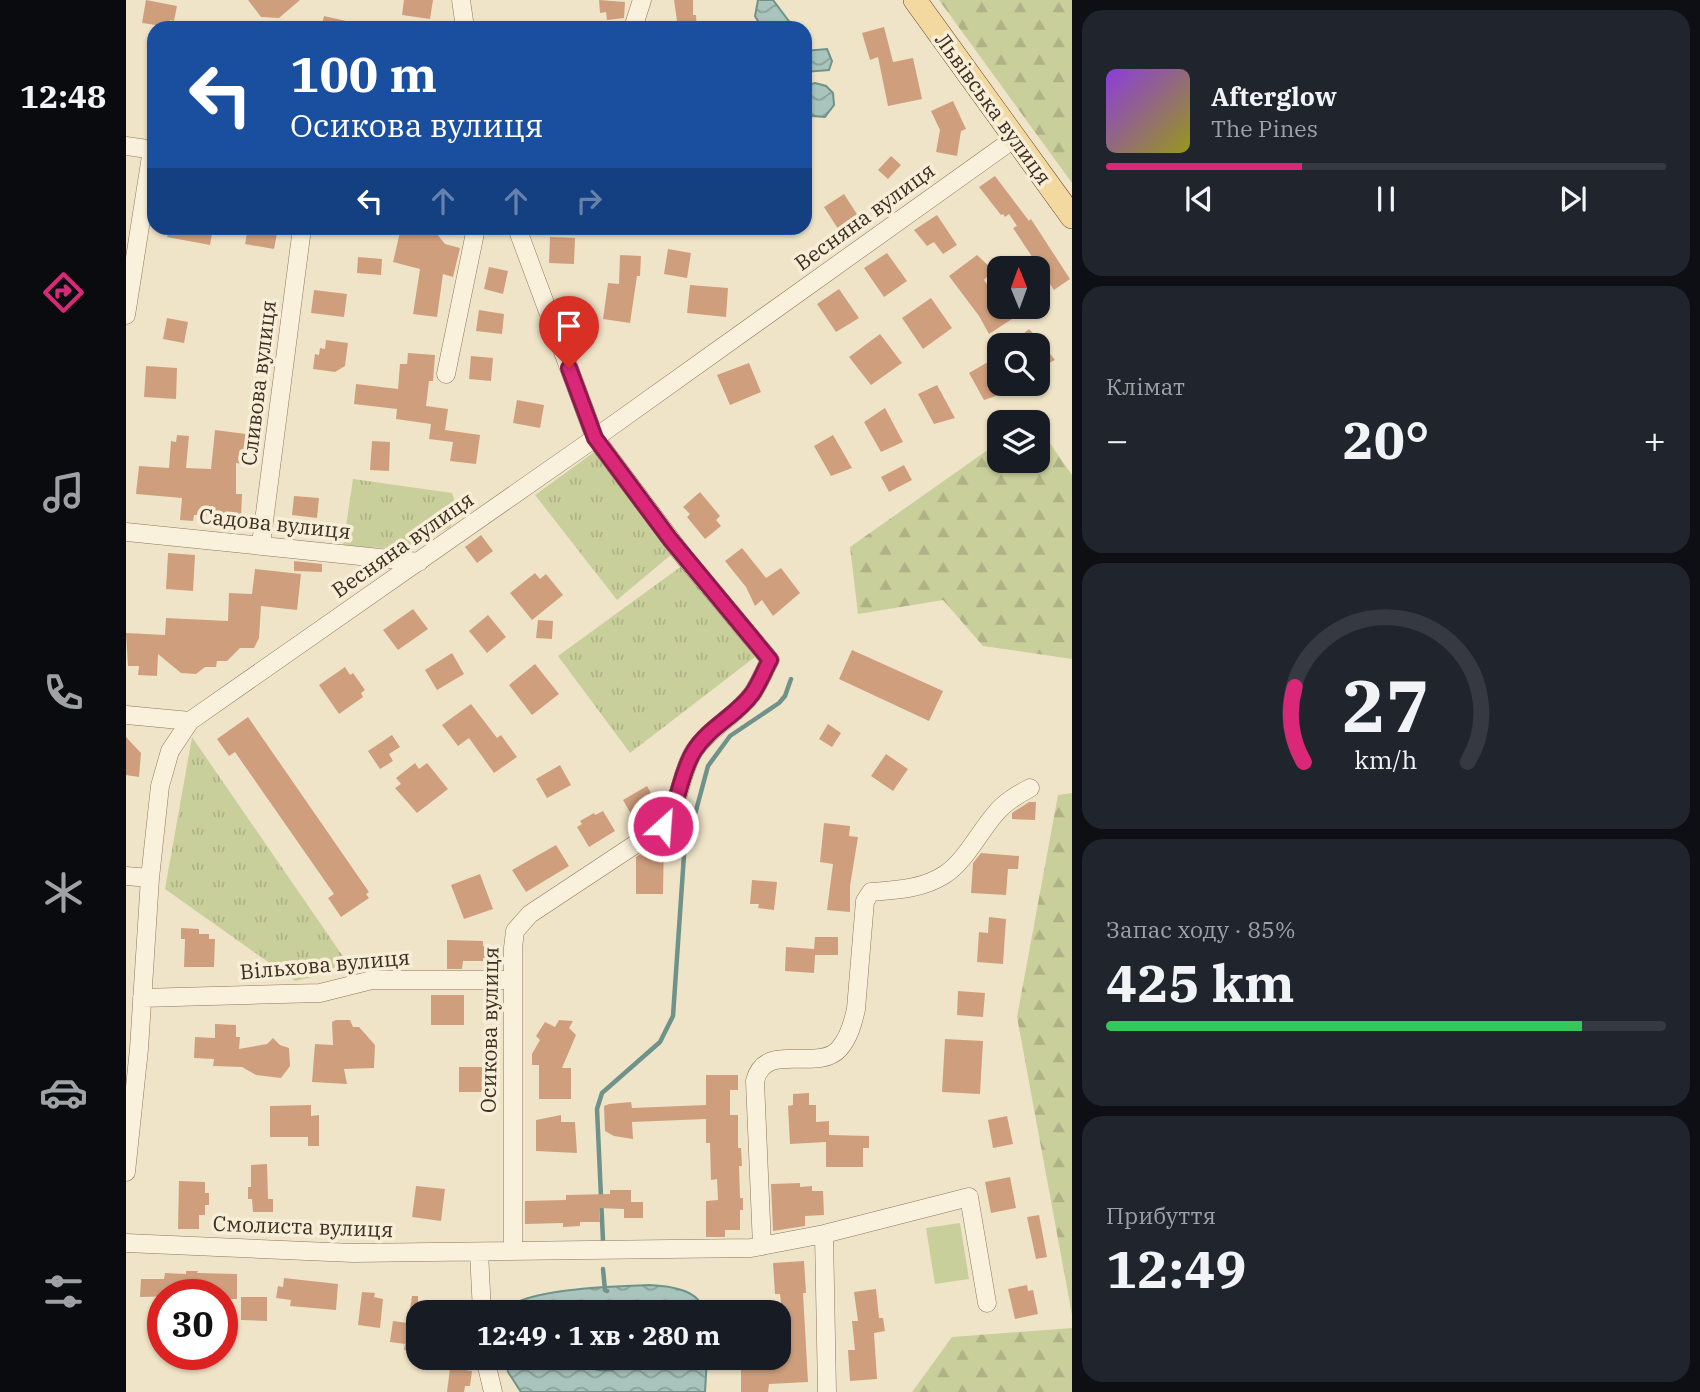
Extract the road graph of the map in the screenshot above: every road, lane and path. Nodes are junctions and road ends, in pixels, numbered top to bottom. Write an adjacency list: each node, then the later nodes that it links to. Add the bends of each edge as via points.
1 (461, 0): 4 (street)
2 (642, 0): 5 (street)
3 (915, 0): 6 (main road, Львівська вулиця)
4 (465, 21)
5 (635, 21)
6 (1015, 138): 10 (main road, Львівська вулиця); 16 (street, Весняна вулиця)
7 (126, 146): 8 (street)
8 (147, 149)
9 (147, 187): 14 (street)
10 (1072, 217)
11 (301, 235): 18 (street, Сливова вулиця)
12 (475, 235): 15 (street)
13 (520, 235): 16 (street)
14 (126, 316)
15 (446, 374)
16 (595, 438): 19 (street, Весняна вулиця); 25 (street, Осикова вулиця, via 670,539 770,660 752,694 695,750 673,814 663,826 521,922 515,931)
17 (126, 532): 18 (street, Садова вулиця)
18 (261, 544): 19 (street, Садова вулиця)
19 (419, 562): 21 (street, Весняна вулиця)
20 (126, 715): 21 (street)
21 (190, 721): 24 (street, Весняна вулиця, via 170,751 160,786)
22 (1030, 788): 31 (street, via 996,813 945,875 908,890 871,892 865,901 853,1025 838,1051 766,1062 758,1069)
23 (126, 876): 24 (street)
24 (150, 878): 26 (street, Весняна вулиця)
25 (512, 980): 26 (street, Вільхова вулиця, via 372,980 320,993); 32 (street, Осикова вулиця)
26 (142, 998): 27 (street, Весняна вулиця)
27 (132, 1048): 28 (street, Весняна вулиця)
28 (126, 1172)
29 (824, 1234): 31 (street, Смолиста вулиця); 35 (street, Смолиста вулиця, via 969,1197); 38 (street)
30 (126, 1243): 33 (street, Смолиста вулиця, via 353,1253)
31 (762, 1246): 32 (street, Смолиста вулиця)
32 (513, 1251): 33 (street, Смолиста вулиця)
33 (478, 1252): 34 (street)
34 (481, 1300)
35 (988, 1303)
36 (488, 1370): 37 (street)
37 (493, 1392)
38 (827, 1392)

